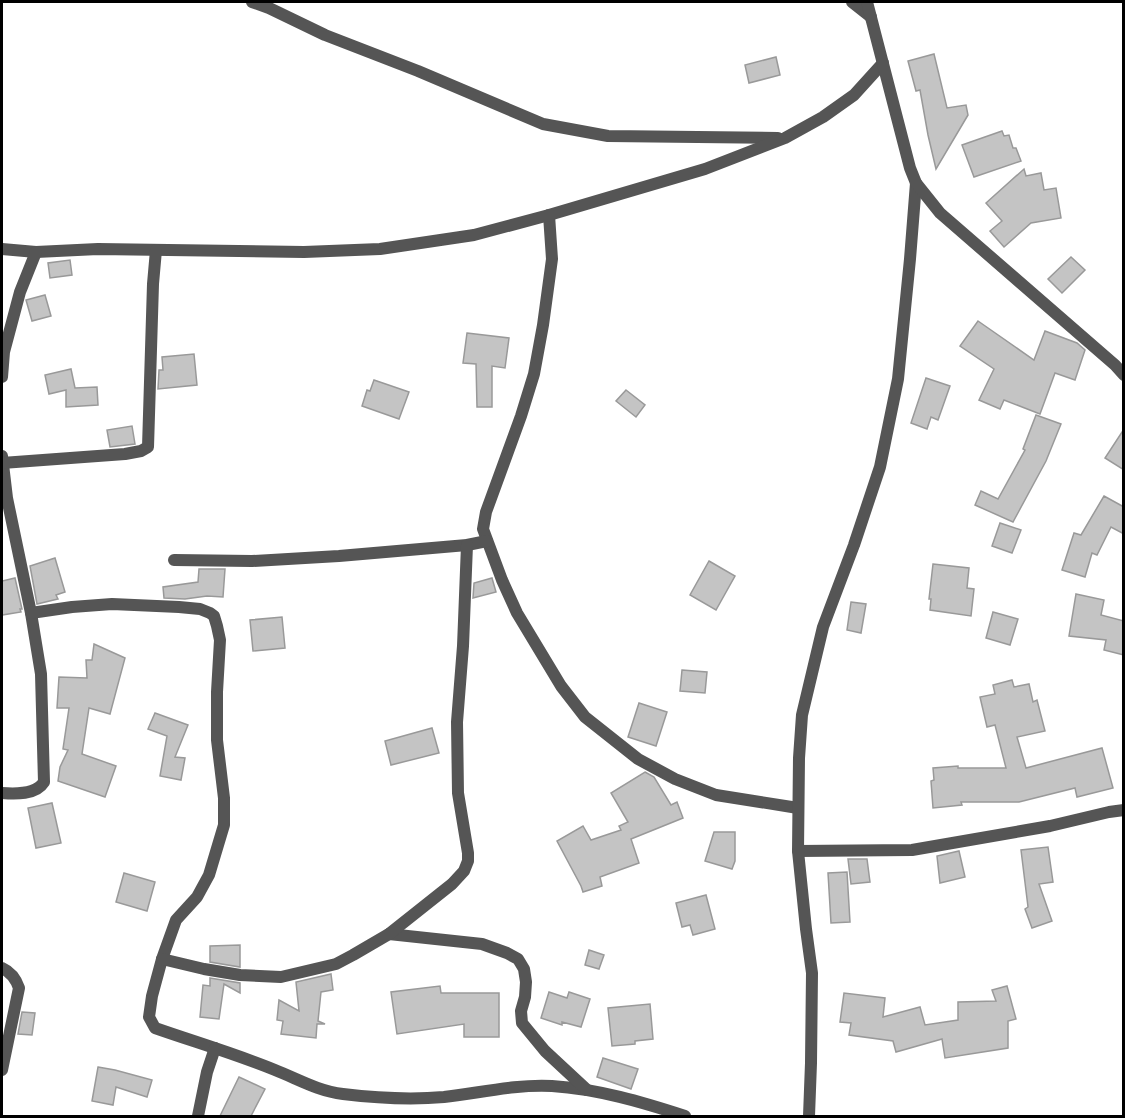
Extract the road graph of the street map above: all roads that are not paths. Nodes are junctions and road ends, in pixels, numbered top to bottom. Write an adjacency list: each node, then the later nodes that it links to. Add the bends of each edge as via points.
1 (252, 2): 6 (street, via 543,124 608,136)
2 (852, 2): 4 (street)
3 (867, 2): 4 (street)
4 (871, 17): 5 (street)
5 (883, 63): 6 (street, via 854,95); 7 (street)
6 (785, 138): 8 (street, via 705,169)
7 (916, 183): 12 (street, via 940,213); 21 (street, via 898,379 880,467 823,627 805,700)
8 (549, 215): 10 (street, via 474,235 380,249); 16 (street, via 552,259 534,374 486,512 483,529)
9 (2, 249): 11 (street)
10 (156, 250): 11 (street); 14 (street, via 148,447 125,454)
11 (36, 252): 13 (street, via 20,292 4,352)
12 (1124, 375)
13 (2, 377)
14 (2, 459): 15 (street)
15 (4, 499): 19 (street)
16 (487, 541): 17 (street); 21 (street, via 516,613 585,717 638,759 675,779 716,795)
17 (467, 545): 18 (street, via 252,561); 24 (street, via 457,722 458,793 468,861 452,884)
18 (174, 560)
19 (31, 613): 20 (street, via 41,674 44,782 31,791); 25 (street, via 112,604 179,606 214,616 220,640 217,740 224,825 209,875 197,897 176,920)
20 (2, 793)
21 (798, 808): 23 (street)
22 (1124, 810): 23 (street, via 912,850)
23 (798, 851): 32 (street, via 812,973)
24 (389, 934): 25 (street, via 336,964 281,977 240,975); 29 (street, via 482,944 518,959 526,982 522,1023 545,1052)
25 (162, 959): 27 (street, via 149,1017 153,1026)
26 (2, 968): 28 (street, via 17,981 19,988)
27 (215, 1048): 29 (street, via 329,1092 440,1097 550,1086); 30 (street)
28 (2, 1070)
29 (587, 1090): 31 (street)
30 (198, 1116)
31 (685, 1116)
32 (809, 1116)

